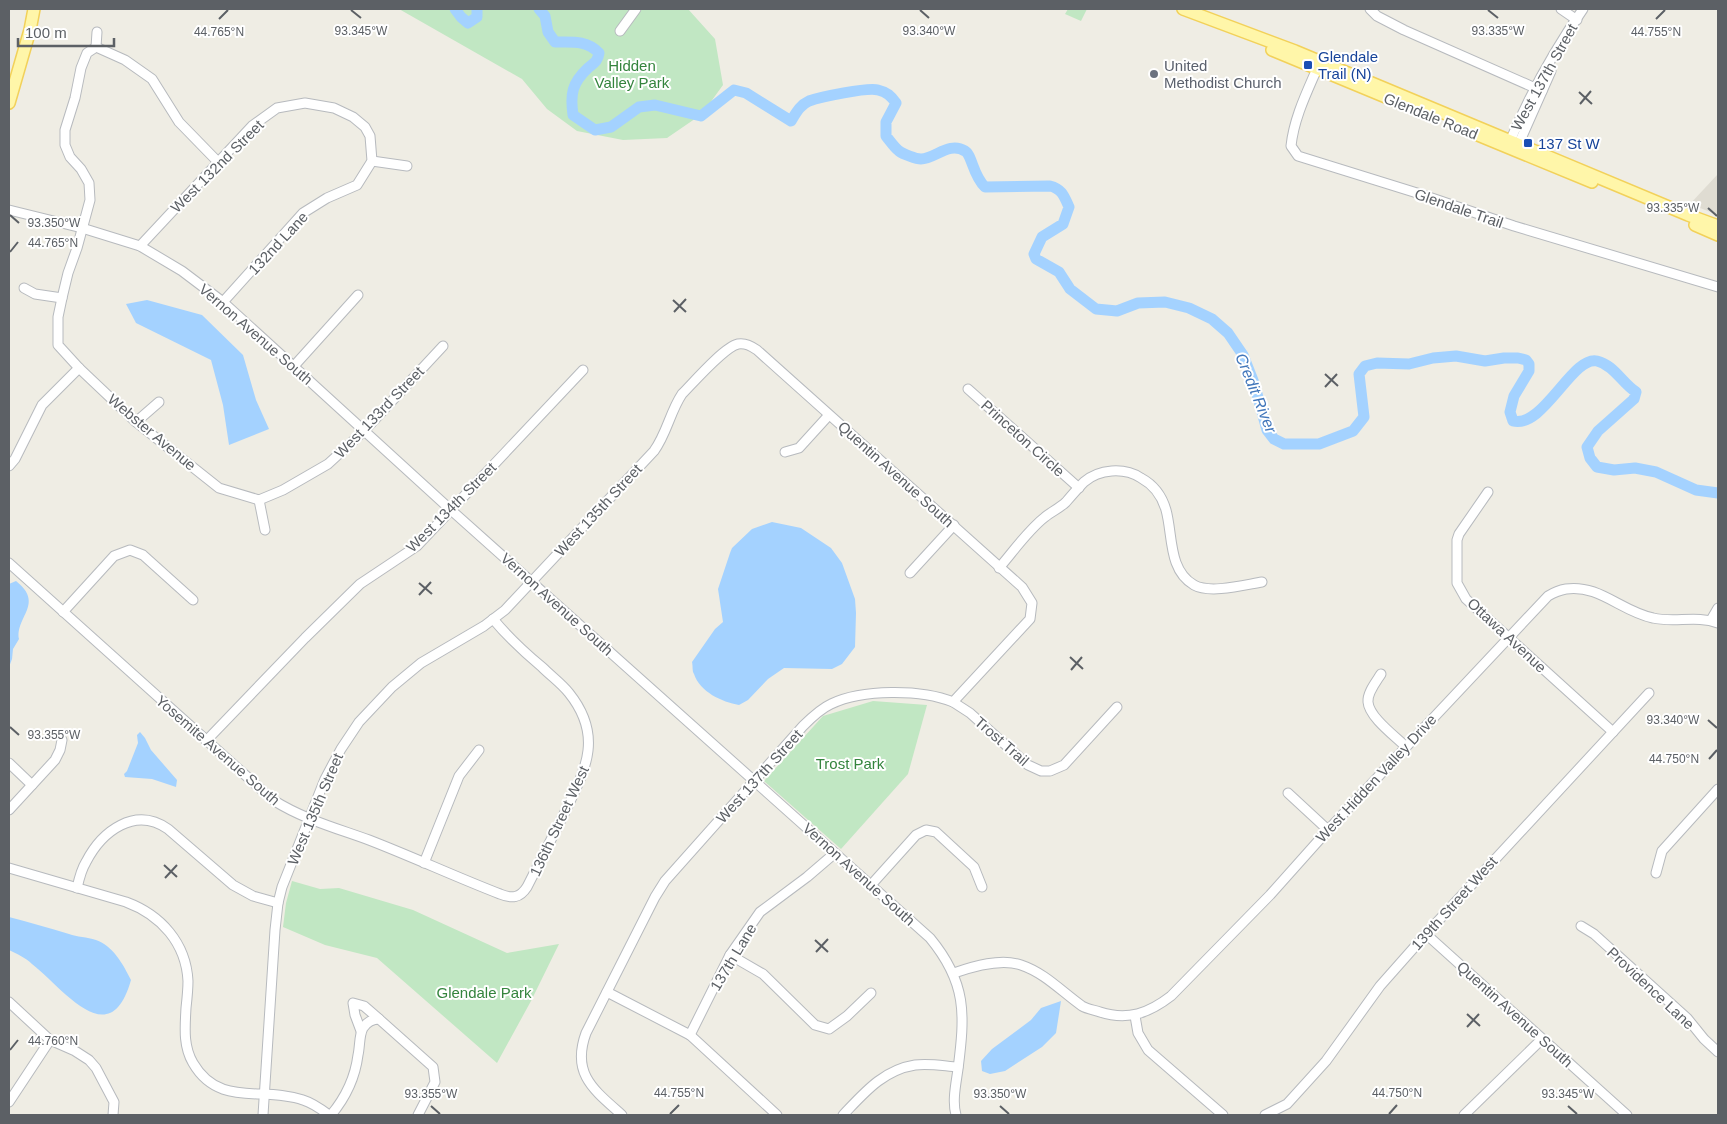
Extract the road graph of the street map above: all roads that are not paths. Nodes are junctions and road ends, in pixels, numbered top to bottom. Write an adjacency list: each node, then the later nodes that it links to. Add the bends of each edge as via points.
1 (34, 9): 13 (main road)
2 (636, 9): 8 (street)
3 (1182, 9): 11 (main road, Glendale Road, via 1215,26)
4 (1370, 9): 12 (street, via 1404,30)
5 (1561, 9): 7 (street)
6 (1584, 9): 7 (street, West 137th Street)
7 (1576, 20): 12 (street, West 137th Street)
8 (620, 31)
9 (97, 32): 10 (street)
10 (96, 47): 16 (street, via 124,60 152,79 179,122); 20 (street, via 87,53 81,68 65,130 65,145 70,157 89,183 90,200)
11 (1318, 65): 14 (main road, Glendale Road); 23 (street, Glendale Trail, via 1292,135 1291,146 1298,156 1514,226)
12 (1540, 90): 14 (street, West 137th Street)
13 (9, 103)
14 (1513, 145): 19 (main road, Glendale Road); 21 (main road, Glendale Road)
15 (372, 161): 16 (street, West 132nd Street, via 370,136 365,127 334,108 305,103 277,108 252,126); 17 (street); 27 (street, 132nd Lane, via 357,185 303,213)
16 (218, 162): 22 (street, West 132nd Street)
17 (407, 166)
18 (9, 210): 20 (street, Vernon Avenue South)
19 (1718, 226)
20 (82, 228): 22 (street, Vernon Avenue South); 26 (street)
21 (1718, 234)
22 (140, 246): 27 (street, Vernon Avenue South, via 182,271)
23 (1718, 287)
24 (24, 288): 26 (street, via 35,294)
25 (358, 295): 30 (street)
26 (62, 298): 31 (street, Webster Avenue, via 58,345)
27 (223, 302): 30 (street, Vernon Avenue South)
28 (742, 344): 35 (street, Quentin Avenue South, via 757,350); 49 (street, West 135th Street, via 727,350 682,394 662,441 654,451)
29 (443, 346): 37 (street, West 133rd Street)
30 (294, 366): 37 (street, Vernon Avenue South)
31 (79, 368): 36 (street, Webster Avenue); 39 (street, via 42,405)
32 (583, 370): 43 (street, West 134th Street)
33 (968, 389): 40 (street, Princeton Circle)
34 (159, 402): 36 (street)
35 (829, 414): 38 (street, via 799,448); 44 (street, Quentin Avenue South)
36 (136, 422): 42 (street, Webster Avenue, via 219,488)
37 (365, 430): 42 (street, West 133rd Street, via 328,464); 43 (street, Vernon Avenue South)
38 (785, 452)
39 (9, 466)
40 (1079, 488): 47 (street, via 1039,522); 50 (street, via 1092,476 1110,471 1139,476 1161,496 1178,569 1189,582 1213,589)
41 (1488, 492): 56 (street, Ottawa Avenue, via 1459,534 1457,583 1466,599)
42 (259, 500): 45 (street)
43 (451, 510): 49 (street, Vernon Avenue South); 63 (street, West 134th Street, via 417,546 360,584)
44 (954, 525): 47 (street, Quentin Avenue South); 48 (street)
45 (265, 530)
46 (9, 563): 53 (street, Yosemite Avenue South)
47 (999, 568): 59 (street, Quentin Avenue South, via 1022,587 1032,603 1030,619)
48 (910, 573)
49 (532, 580): 54 (street, West 135th Street); 67 (street, Vernon Avenue South)
50 (1262, 582)
51 (193, 600): 53 (street, via 143,555 130,550 114,556)
52 (1718, 608): 55 (street)
53 (63, 612): 63 (street, Yosemite Avenue South)
54 (493, 619): 72 (street, West 135th Street, via 421,663 369,710 333,762); 81 (street, 136th Street West, via 568,692 583,716 589,741 582,776 527,887)
55 (1714, 622): 56 (street, West Hidden Valley Drive, via 1652,618 1588,589 1565,589 1548,596)
56 (1508, 637): 61 (street, Ottawa Avenue); 64 (street, West Hidden Valley Drive)
57 (1381, 674): 64 (street, via 1368,701 1372,713)
58 (1649, 693): 61 (street, 139th Street West)
59 (953, 702): 60 (street, Trost Trail, via 1028,764 1041,771 1057,770 1064,765); 67 (street, West 137th Street, via 910,692 851,697 830,704 803,726)
60 (1117, 707)
61 (1612, 732): 84 (street, 139th Street West)
62 (62, 740): 68 (street, via 55,760)
63 (206, 741): 72 (street, Yosemite Avenue South, via 273,800)
64 (1405, 746): 73 (street, West Hidden Valley Drive)
65 (478, 750): 75 (street, via 459,776)
66 (9, 763): 68 (street)
67 (754, 781): 74 (street, Vernon Avenue South); 87 (street, West 137th Street, via 665,881)
68 (32, 785): 71 (street)
69 (1718, 789): 77 (street, via 1662,851)
70 (1288, 792): 73 (street)
71 (9, 810)
72 (309, 819): 75 (street, Yosemite Avenue South); 82 (street, West 135th Street)
73 (1328, 830): 90 (street, West Hidden Valley Drive, via 1270,895 1171,996 1156,1008)
74 (836, 853): 78 (street, Vernon Avenue South); 85 (street, 137th Lane, via 760,912)
75 (424, 863): 81 (street, Yosemite Avenue South, via 506,897)
76 (9, 868): 80 (street)
77 (1656, 873)
78 (871, 885): 79 (street, via 916,835 926,830 936,832 974,867); 86 (street, Vernon Avenue South, via 930,938)
79 (982, 887)
80 (77, 888): 82 (street, via 86,862 114,829 131,821 151,820 168,829 233,885 253,896); 98 (street, via 136,906 166,927 186,968 186,1044 192,1063 206,1080 224,1090)
81 (518, 896)
82 (278, 903): 98 (street, West 135th Street)
83 (1581, 926): 96 (street, Providence Lane, via 1687,1018)
84 (1426, 934): 94 (street, Quentin Avenue South); 109 (street, 139th Street West, via 1380,986 1326,1061 1286,1104)
85 (730, 955): 88 (street, via 763,974 815,1025 829,1029); 93 (street, 137th Lane)
86 (954, 973): 90 (street, via 988,963 1020,964 1039,972 1084,1007 1110,1016); 97 (street, Vernon Avenue South, via 962,1003)
87 (607, 992): 93 (street); 104 (street, West 137th Street, via 586,1032 581,1061 589,1083)
88 (871, 993)
89 (9, 1002): 95 (street)
90 (1135, 1016): 108 (street, via 1138,1032 1148,1050)
91 (380, 1019): 92 (street, via 368,1022); 92 (street, via 364,1006 353,1003); 103 (street, via 434,1067 435,1082)
92 (361, 1031): 102 (street, via 353,1081 344,1100)
93 (690, 1035): 105 (street)
94 (1542, 1039): 110 (street); 111 (street, Quentin Avenue South)
95 (50, 1040): 99 (street); 100 (street, via 75,1051 96,1068 114,1102)
96 (1718, 1052)
97 (958, 1067): 106 (street, via 925,1064 896,1070 872,1084); 107 (street, Vernon Avenue South)
98 (264, 1095): 101 (street, West 135th Street); 102 (street, via 303,1100)
99 (9, 1102)
100 (112, 1115)
101 (263, 1115)
102 (330, 1115)
103 (418, 1115)
104 (622, 1115)
105 (777, 1115)
106 (843, 1115)
107 (956, 1115)
108 (1222, 1115)
109 (1265, 1115)
110 (1464, 1115)
111 (1626, 1115)

